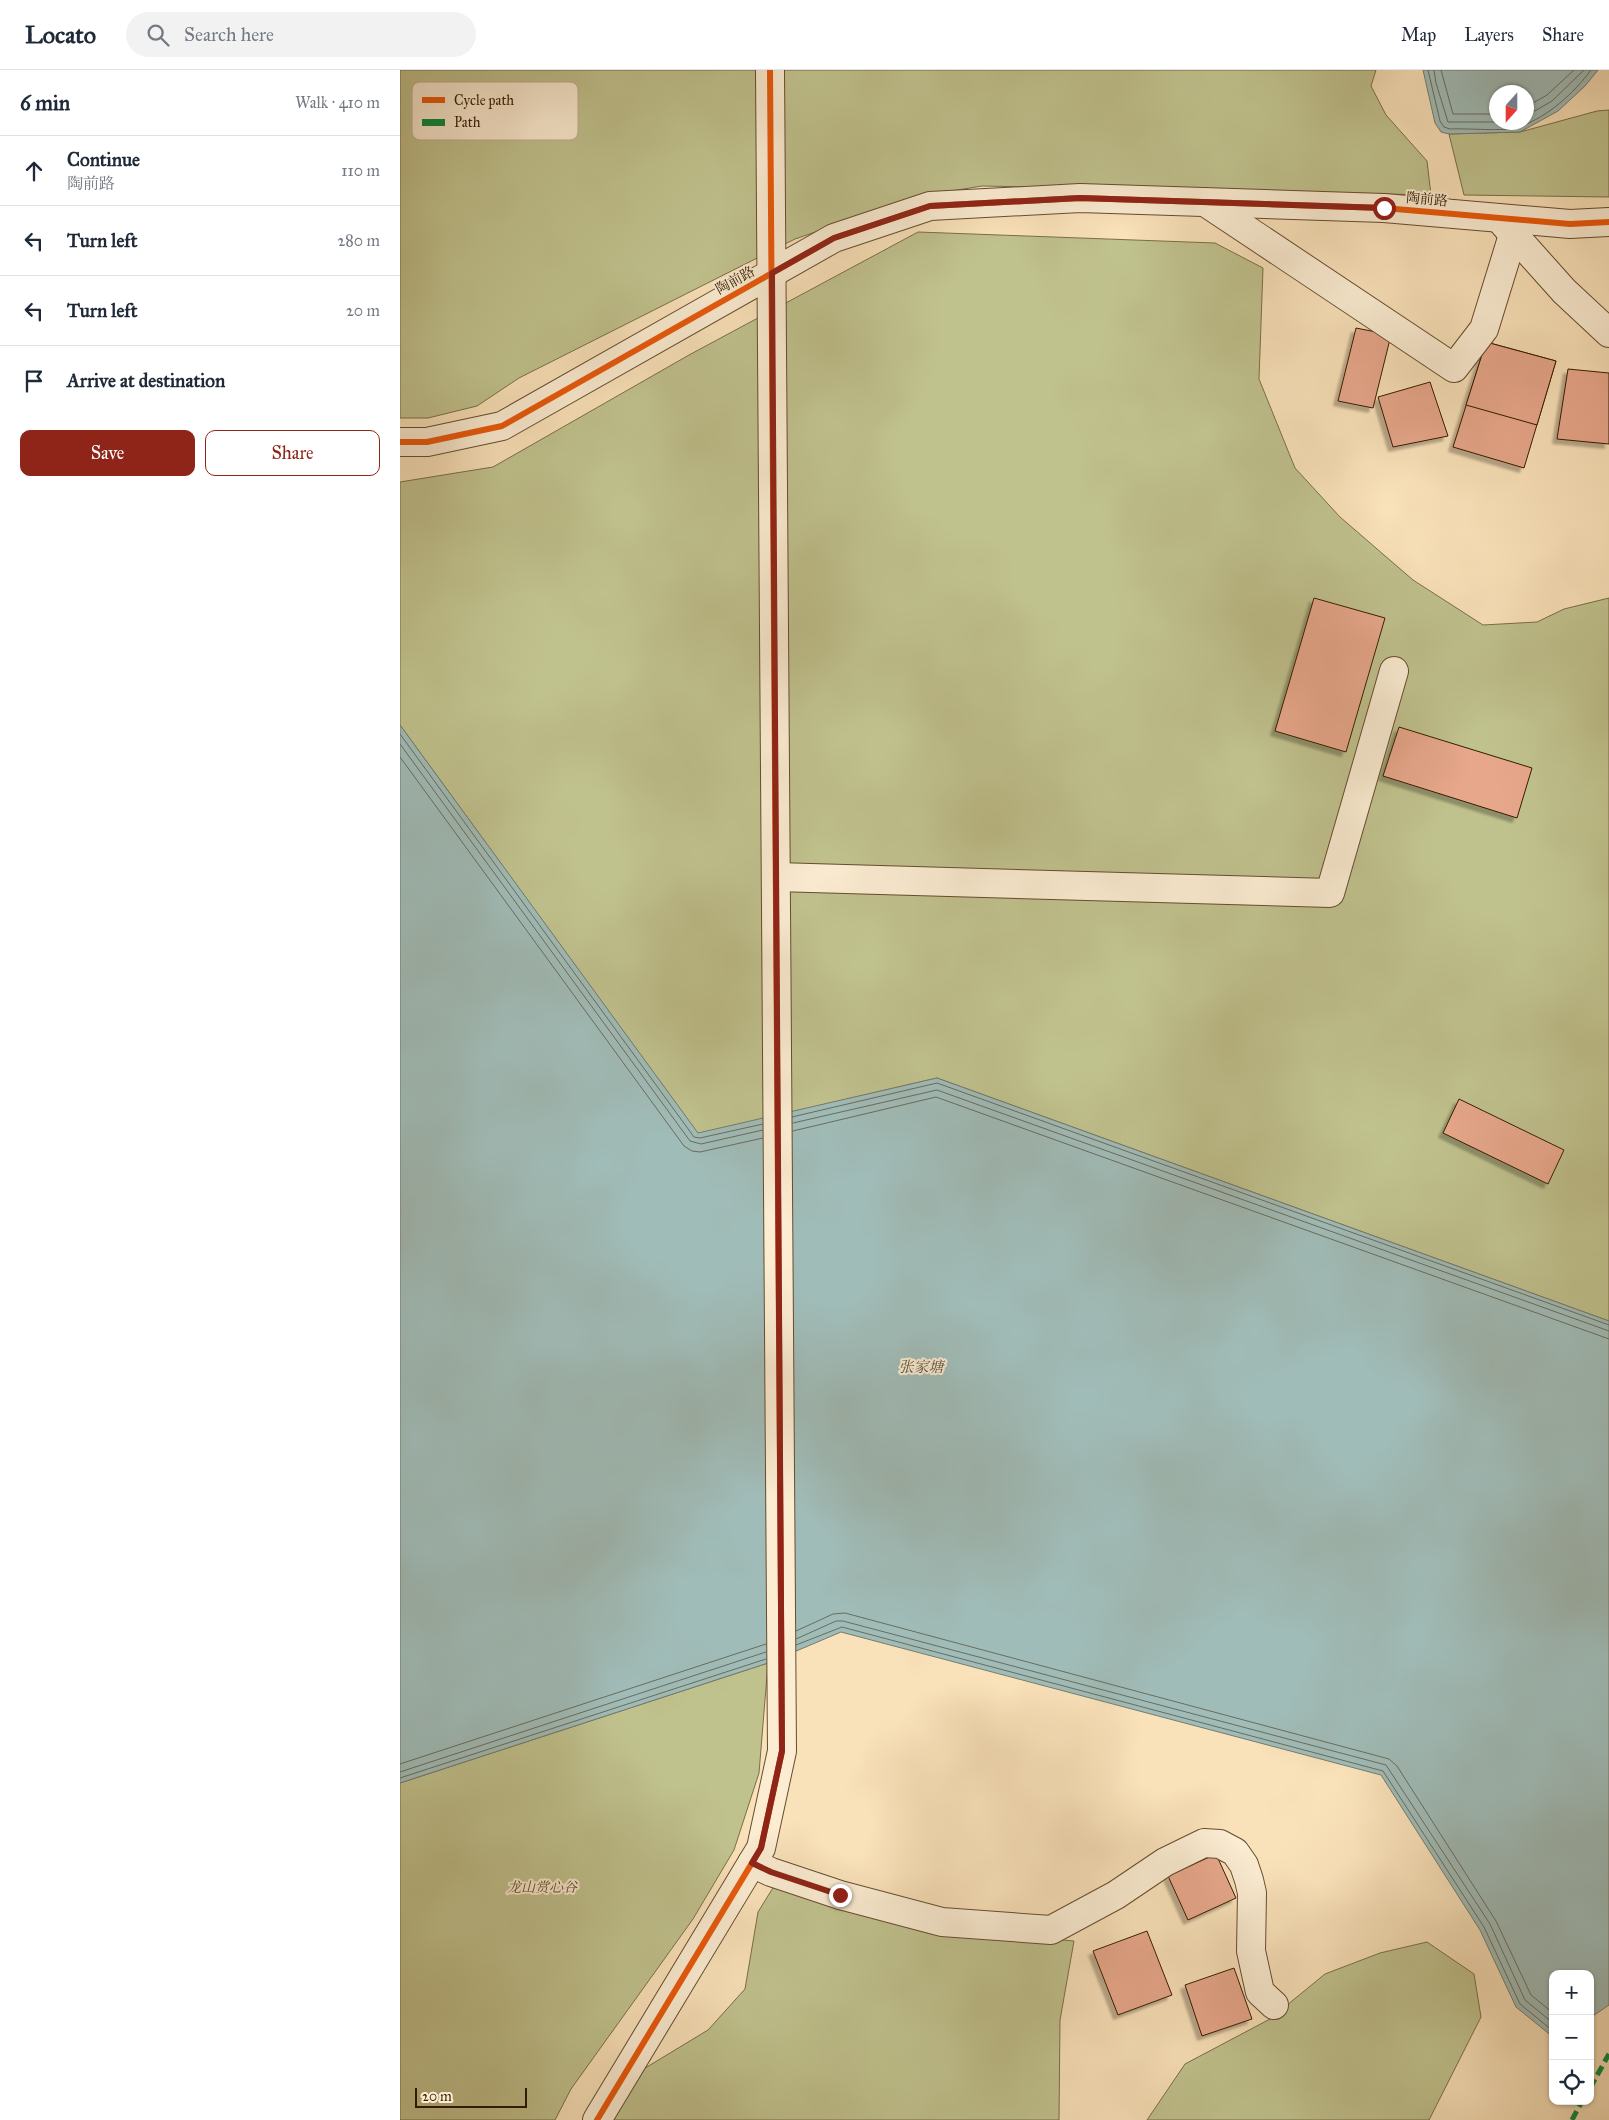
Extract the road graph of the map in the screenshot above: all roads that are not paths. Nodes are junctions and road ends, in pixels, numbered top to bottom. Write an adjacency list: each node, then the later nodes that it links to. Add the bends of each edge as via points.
1 (770, 70): 5 (street)
2 (1205, 202): 4 (street, 陶前路, via 1384,208); 4 (street, via 1454,368 1484,329); 5 (street, 陶前路, via 1080,198 930,206 834,238)
3 (1609, 222): 4 (street, 陶前路)
4 (1505, 226): 6 (street, via 1564,291)
5 (772, 273): 7 (street, 陶前路, via 502,426 428,442); 9 (street)
6 (1609, 333)
7 (400, 442)
8 (1394, 672): 9 (street, via 1330,893)
9 (776, 877): 10 (street, via 782,1751 761,1848)
10 (752, 1863): 11 (street, via 840,1895 942,1922 1051,1930 1116,1895 1165,1862 1204,1843 1220,1844 1235,1852 1244,1865 1252,1893 1250,1950 1260,1992); 12 (street)
11 (1274, 2005)
12 (597, 2120)

